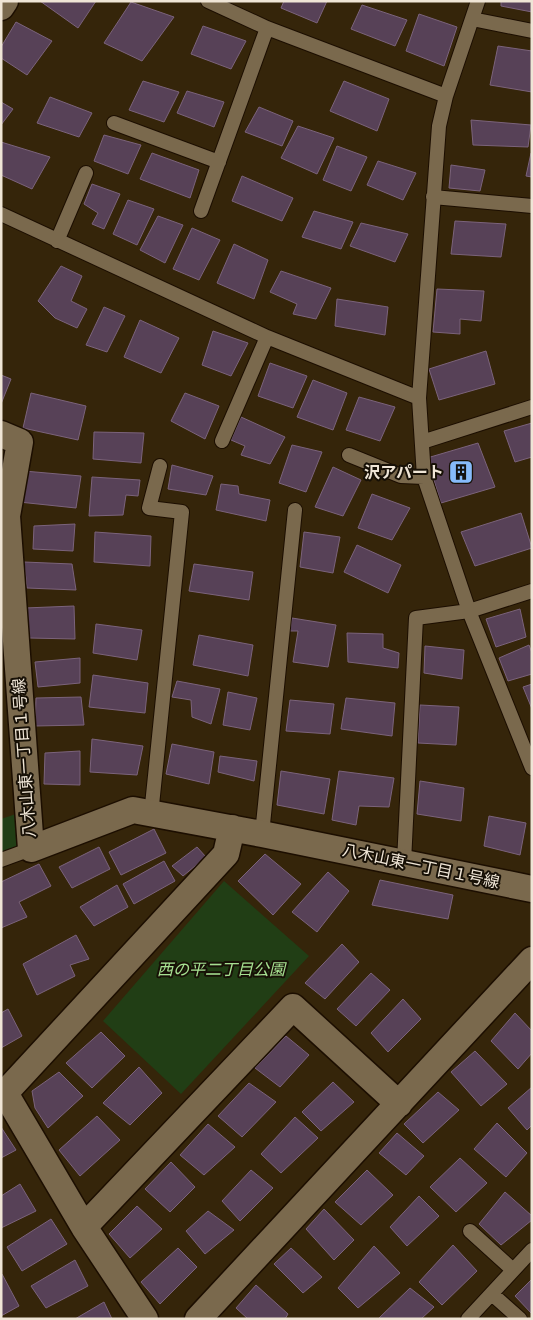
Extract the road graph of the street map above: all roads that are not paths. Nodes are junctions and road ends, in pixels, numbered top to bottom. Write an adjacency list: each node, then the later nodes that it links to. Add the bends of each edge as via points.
1 (5, 1): 4 (street)
2 (208, 1): 6 (lane)
3 (478, 1): 5 (lane)
4 (1, 7)
5 (472, 19): 7 (lane); 8 (lane)
6 (267, 28): 8 (lane); 10 (lane)
7 (532, 31)
8 (446, 96): 12 (lane, via 439,126)
9 (114, 123): 10 (lane)
10 (219, 162): 14 (lane)
11 (86, 173): 16 (lane)
12 (433, 197): 13 (lane); 18 (lane)
13 (532, 206)
14 (201, 211)
15 (1, 214): 16 (lane)
16 (57, 241): 17 (lane)
17 (267, 337): 18 (lane); 21 (lane)
18 (419, 398): 22 (lane)
19 (532, 406): 22 (lane)
20 (1, 434): 29 (street, 八木山東一丁目１号線, via 20,442 7,516)
21 (222, 441)
22 (422, 442): 25 (lane)
23 (349, 454): 25 (lane, via 401,476)
24 (160, 466): 31 (lane, via 149,508 182,512)
25 (424, 477): 28 (lane)
26 (295, 510): 33 (lane)
27 (532, 591): 28 (lane)
28 (469, 611): 30 (lane); 36 (lane, via 416,618)
29 (10, 686): 34 (street, 八木山東一丁目１号線)
30 (532, 768)
31 (151, 815): 32 (street, 八木山東一丁目１号線); 34 (street, 八木山東一丁目１号線, via 132,810)
32 (232, 828): 33 (street, 八木山東一丁目１号線); 40 (street, via 226,854 5,1094)
33 (262, 834): 36 (street, 八木山東一丁目１号線)
34 (31, 849): 35 (lane)
35 (1, 860)
36 (404, 862): 37 (street, 八木山東一丁目１号線)
37 (532, 889)
38 (532, 960): 39 (street)
39 (400, 1104): 40 (street, via 292,1007); 46 (street)
40 (84, 1227): 45 (street)
41 (470, 1231): 43 (lane)
42 (532, 1250): 43 (lane)
43 (514, 1270): 44 (lane)
44 (492, 1294): 47 (lane); 48 (lane)
45 (145, 1319)
46 (198, 1319)
47 (468, 1319)
48 (520, 1319)

